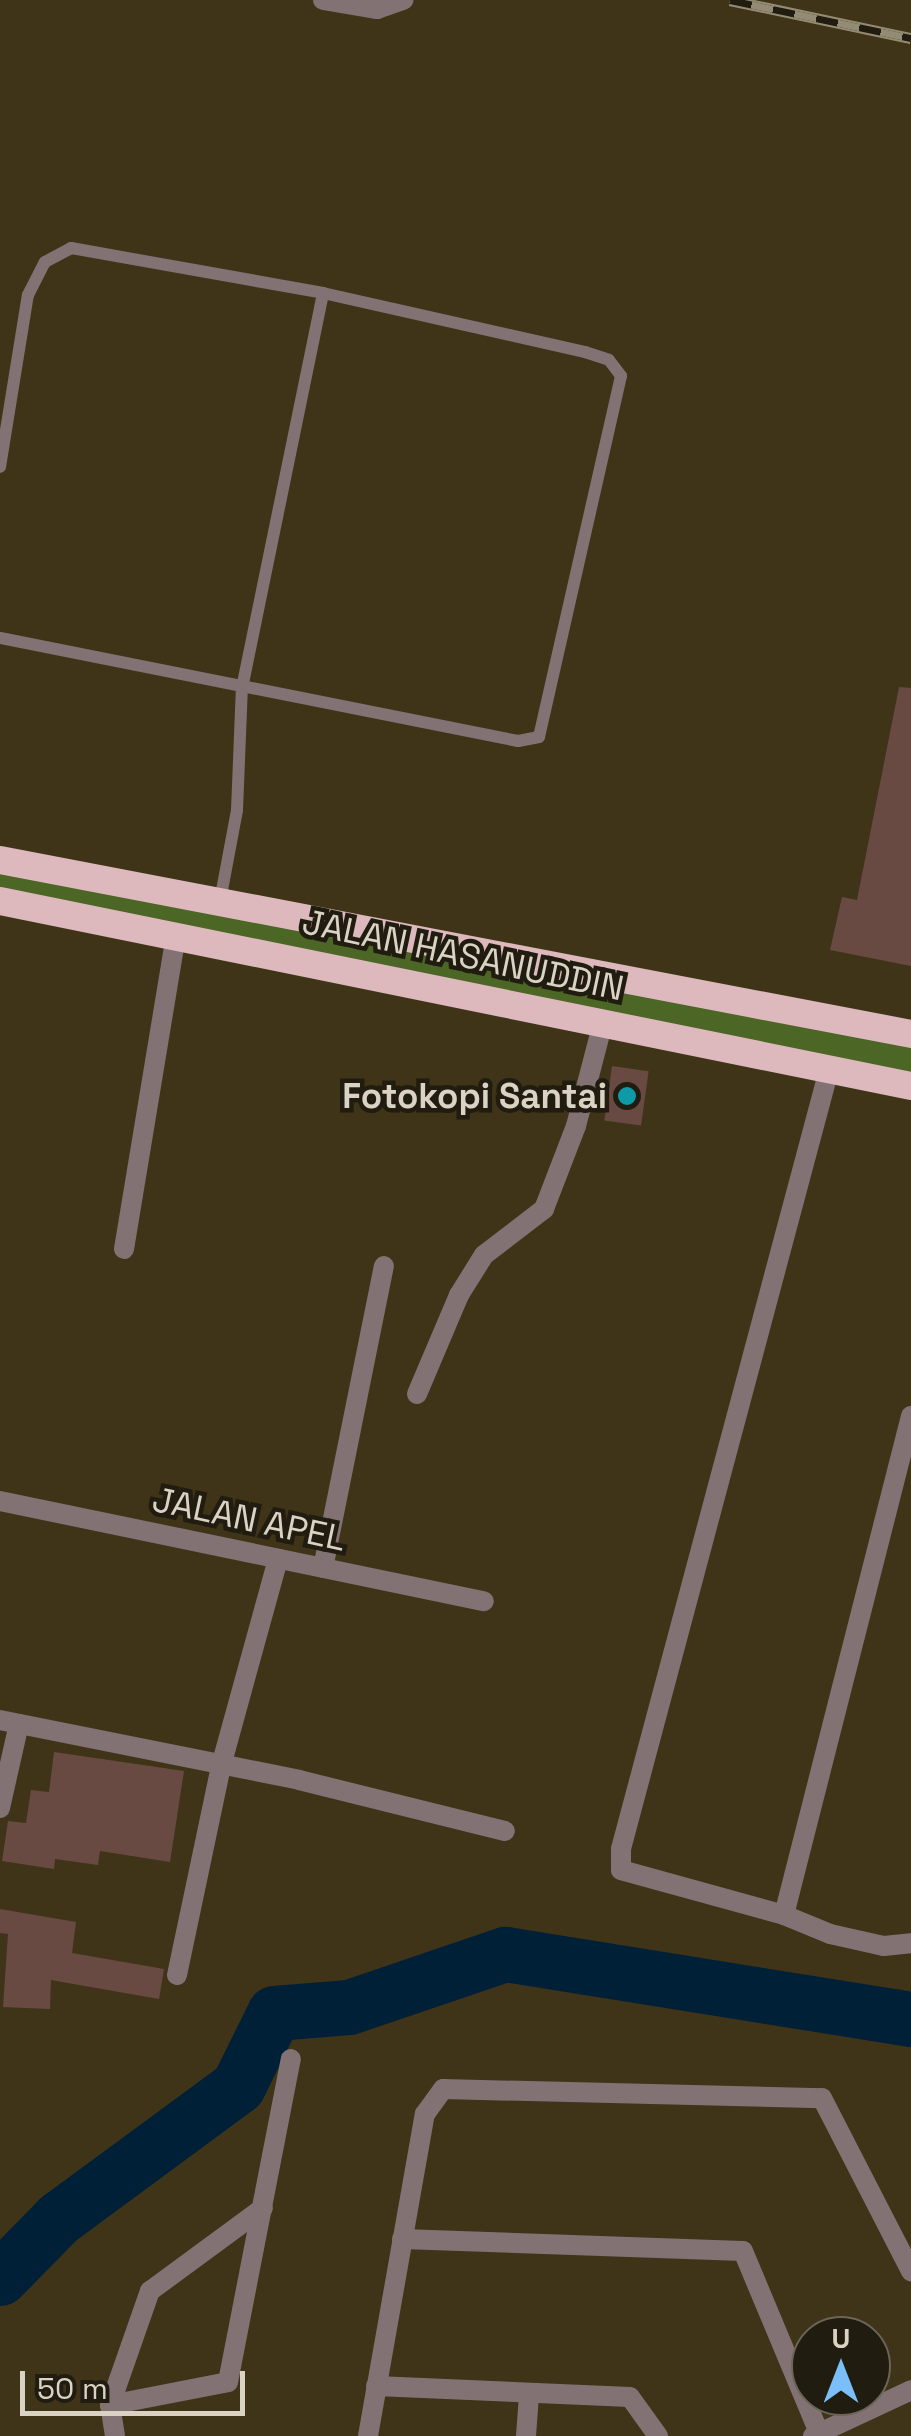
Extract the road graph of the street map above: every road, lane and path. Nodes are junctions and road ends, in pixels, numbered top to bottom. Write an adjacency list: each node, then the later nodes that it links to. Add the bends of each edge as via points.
1 (323, 0): 2 (street, via 376,9)
2 (403, 0)
3 (322, 293): 4 (lane, via 71,248 46,262 28,295); 6 (lane); 6 (lane, via 585,352 609,360 621,376 539,736 518,740)
4 (0, 467)
5 (0, 638): 6 (lane)
6 (242, 688): 9 (lane, via 237,810)
7 (0, 860): 9 (highway, JALAN HASANUDDIN)
8 (0, 901): 10 (highway, JALAN HASANUDDIN)
9 (219, 904): 12 (highway, JALAN HASANUDDIN)
10 (176, 934): 11 (highway, JALAN HASANUDDIN); 15 (street)
11 (603, 1022): 13 (highway, JALAN HASANUDDIN); 17 (street, via 576,1126 544,1209 484,1255 459,1294)
12 (911, 1034)
13 (830, 1066): 14 (highway, JALAN HASANUDDIN); 27 (street, via 621,1849 621,1870 635,1878)
14 (911, 1086)
15 (124, 1249)
16 (384, 1266): 21 (street)
17 (417, 1394)
18 (911, 1416): 27 (street)
19 (0, 1501): 20 (street, JALAN APEL)
20 (278, 1559): 21 (street, JALAN APEL); 24 (street)
21 (322, 1568): 22 (street, JALAN APEL)
22 (484, 1600)
23 (10, 1722): 24 (street); 25 (street)
24 (221, 1766): 26 (street); 29 (street)
25 (0, 1808)
26 (506, 1831)
27 (784, 1914): 28 (street, via 830,1934 884,1946)
28 (911, 1944)
29 (177, 1975)
30 (291, 2059): 31 (street)
31 (263, 2208): 37 (street, via 150,2292); 37 (street, via 228,2382)
32 (402, 2239): 33 (street, via 425,2114 443,2089 814,2095 828,2105); 34 (street); 38 (street, via 743,2252)
33 (911, 2271)
34 (376, 2386): 36 (street); 40 (street)
35 (911, 2390): 38 (street)
36 (529, 2395): 41 (street); 42 (street, via 630,2397)
37 (110, 2405): 39 (street)
38 (816, 2434)
39 (115, 2436)
40 (368, 2436)
41 (526, 2436)
42 (658, 2436)

